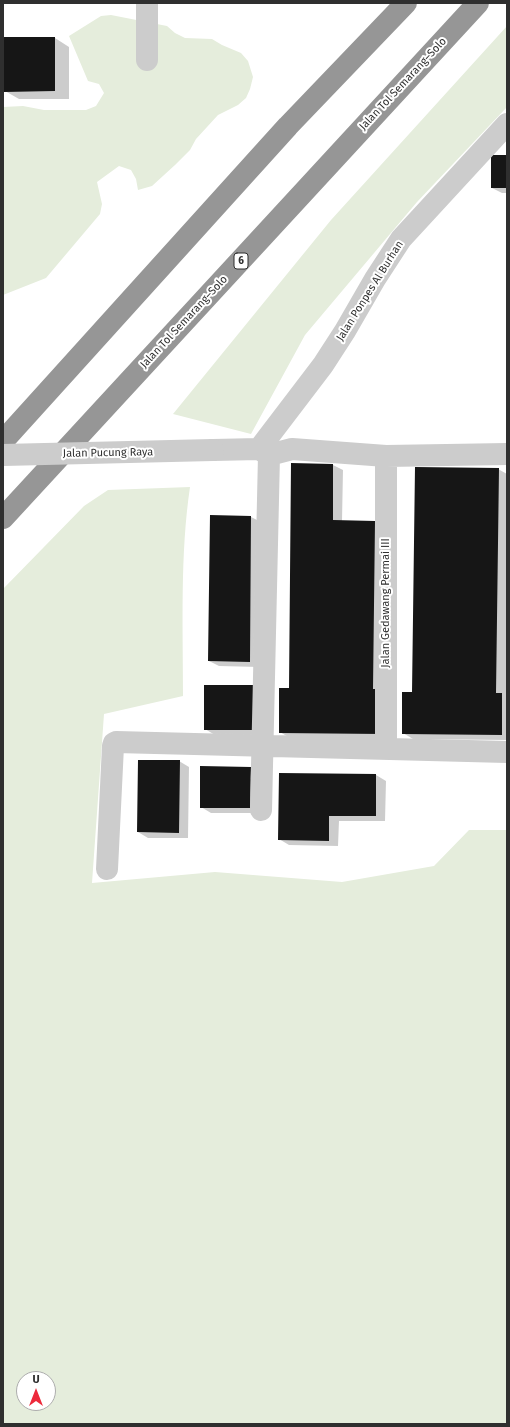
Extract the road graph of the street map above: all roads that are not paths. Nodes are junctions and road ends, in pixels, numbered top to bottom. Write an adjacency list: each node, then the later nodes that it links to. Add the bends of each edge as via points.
1 (147, 3): 4 (street)
2 (406, 3): 6 (highway, via 288,126)
3 (478, 3): 11 (highway, Jalan Tol Semarang–Solo / 6)
4 (147, 60)
5 (507, 124): 7 (street, Jalan Ponpes Al Burhan, via 401,239 345,332)
6 (3, 441)
7 (264, 452): 9 (street, Jalan Pucung Raya, bridge, via 213,450); 10 (street, via 292,449); 12 (street)
8 (507, 454): 10 (street)
9 (3, 455)
10 (386, 456): 13 (street, Jalan Gedawang Permai III)
11 (3, 518)
12 (263, 746): 13 (street); 15 (street); 16 (street, via 114,743)
13 (386, 749): 14 (street)
14 (507, 752)
15 (261, 810)
16 (107, 869)

